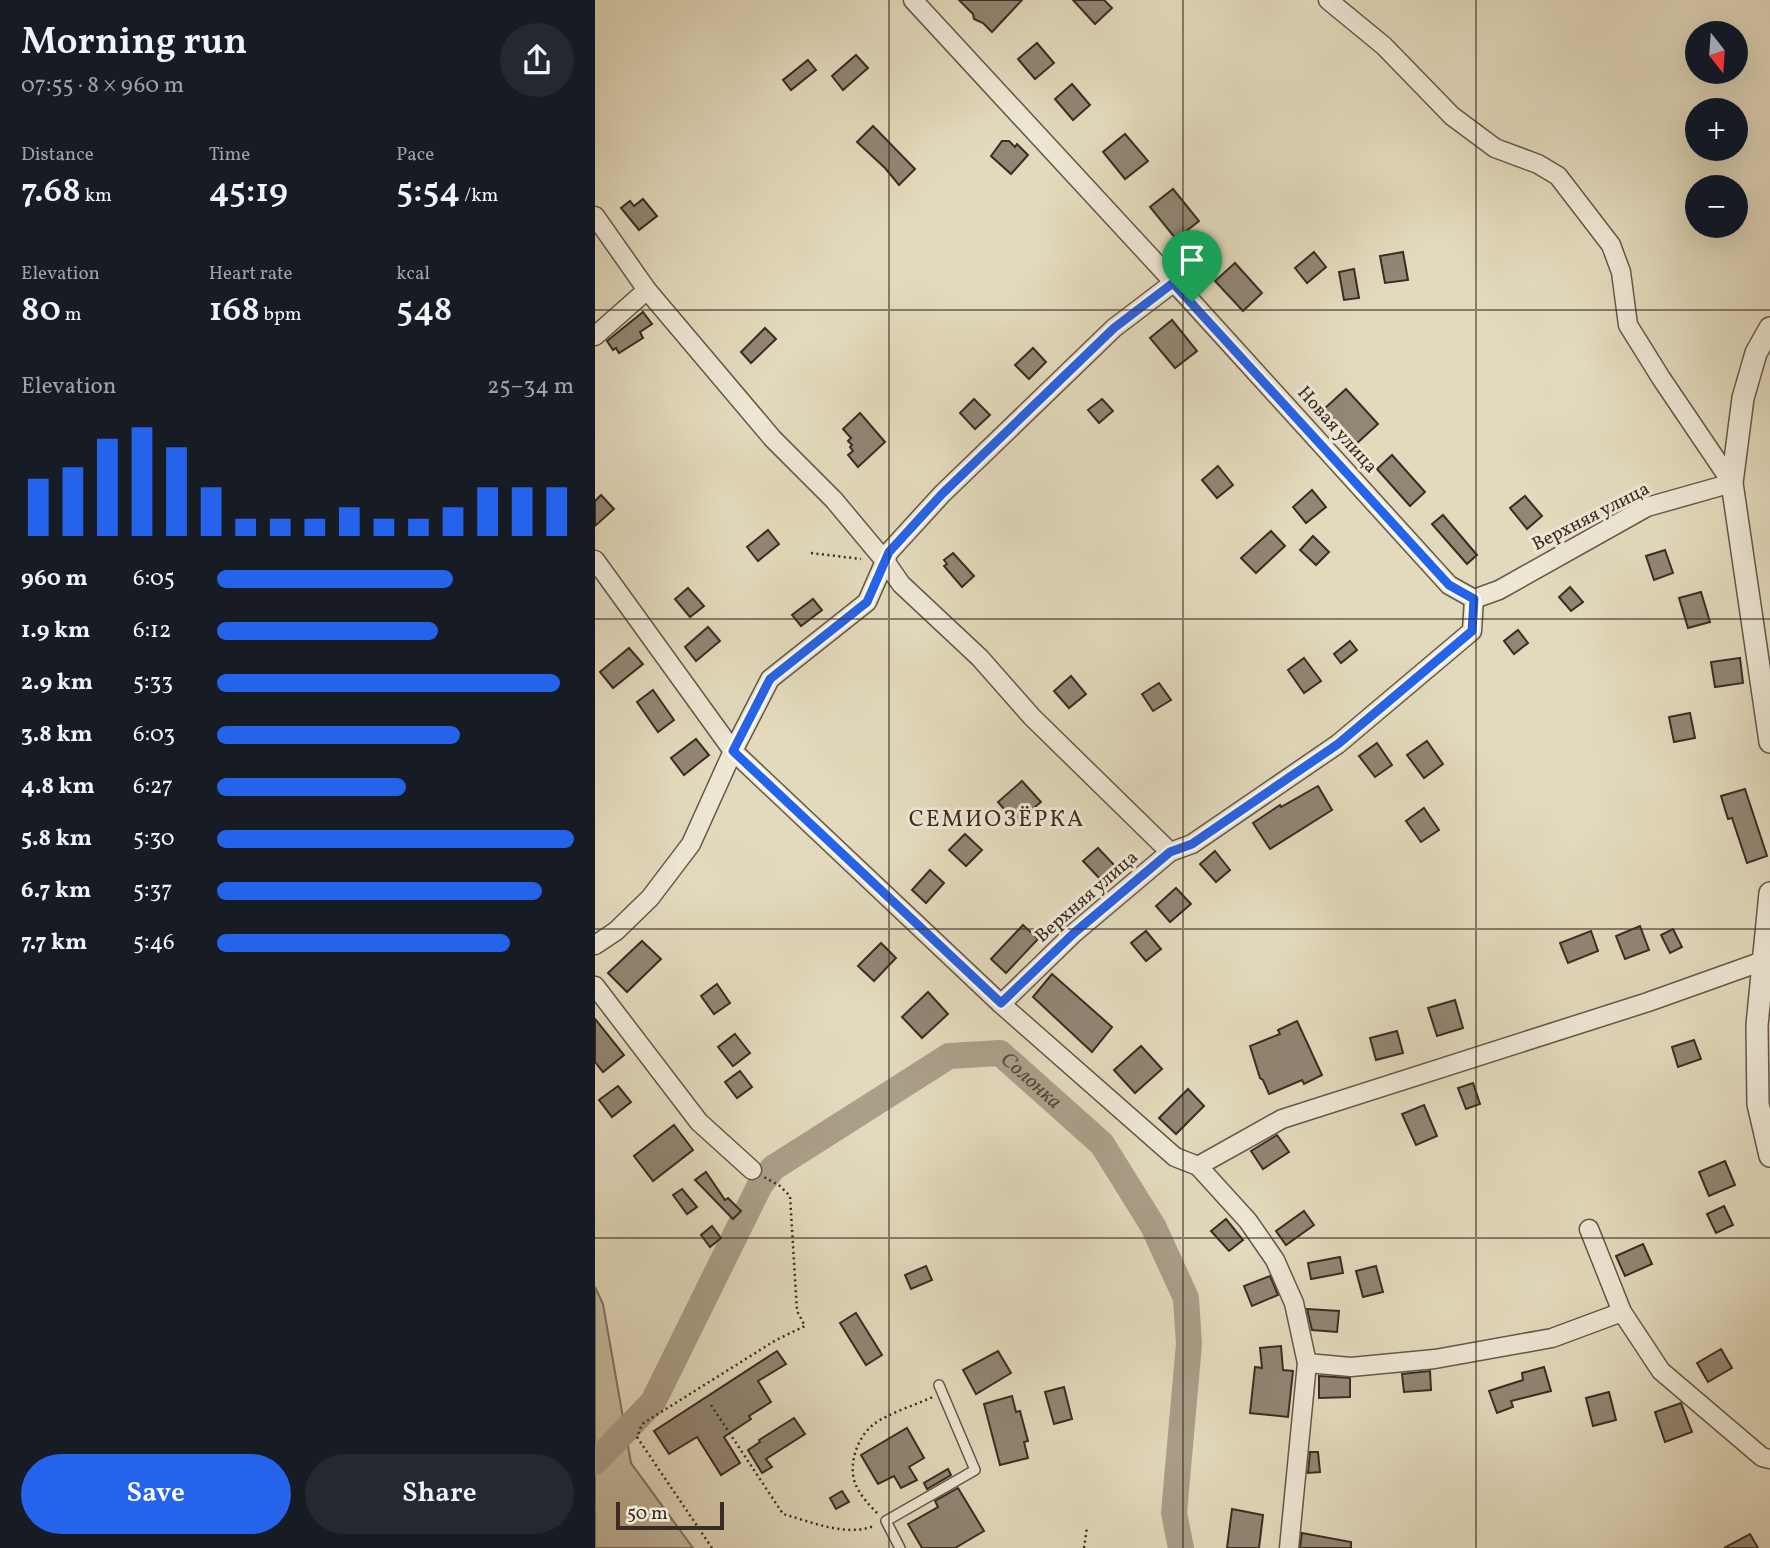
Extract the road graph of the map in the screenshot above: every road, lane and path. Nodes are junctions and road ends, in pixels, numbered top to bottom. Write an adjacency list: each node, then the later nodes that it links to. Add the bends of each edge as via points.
1 (913, 0): 4 (street, Новая улица)
2 (1328, 0): 8 (street, via 1384,46 1452,116 1495,148 1558,176 1611,245 1621,272 1628,325)
3 (595, 216): 5 (street)
4 (1173, 283): 11 (street, via 1114,328 1025,412 942,494); 12 (street, Новая улица, via 1449,585)
5 (647, 290): 7 (street); 11 (street, via 773,439 834,500)
6 (1770, 328): 8 (street, via 1756,353 1743,398)
7 (595, 336)
8 (1732, 484): 12 (street, Верхняя улица, via 1647,508 1499,590); 13 (street)
9 (811, 553): 11 (path)
10 (595, 560): 14 (street)
11 (885, 561): 14 (street, via 867,602 770,679); 15 (street, via 901,584)
12 (1474, 599): 15 (street, Верхняя улица, via 1472,631 1349,735 1192,844)
13 (1770, 742)
14 (733, 751): 17 (street, via 691,844 650,898); 20 (street)
15 (1170, 852): 20 (street, Верхняя улица, via 1074,933)
16 (1770, 893): 18 (street)
17 (595, 945)
18 (1763, 961): 21 (street, via 1757,1025 1758,1104); 22 (street, via 1282,1119)
19 (595, 986): 23 (street, via 699,1122)
20 (1001, 1003): 22 (street, via 1175,1157)
21 (1770, 1156)
22 (1198, 1166): 27 (street, via 1248,1221 1275,1260 1294,1303)
23 (752, 1170)
24 (780, 1186): 33 (path, via 790,1196 797,1311 806,1326 642,1424 637,1437)
25 (1589, 1229): 26 (street)
26 (1622, 1312): 27 (street, via 1552,1338 1435,1359 1351,1367); 30 (street, via 1661,1371)
27 (1307, 1363): 36 (street)
28 (941, 1389): 31 (lane, via 975,1470); 31 (path, via 874,1424 859,1442 853,1458 854,1482)
29 (711, 1405): 31 (path, via 783,1514 845,1531)
30 (1770, 1459)
31 (886, 1521): 34 (lane)
32 (1087, 1527): 35 (path)
33 (712, 1548)
34 (900, 1548)
35 (1084, 1548)
36 (1289, 1548)

